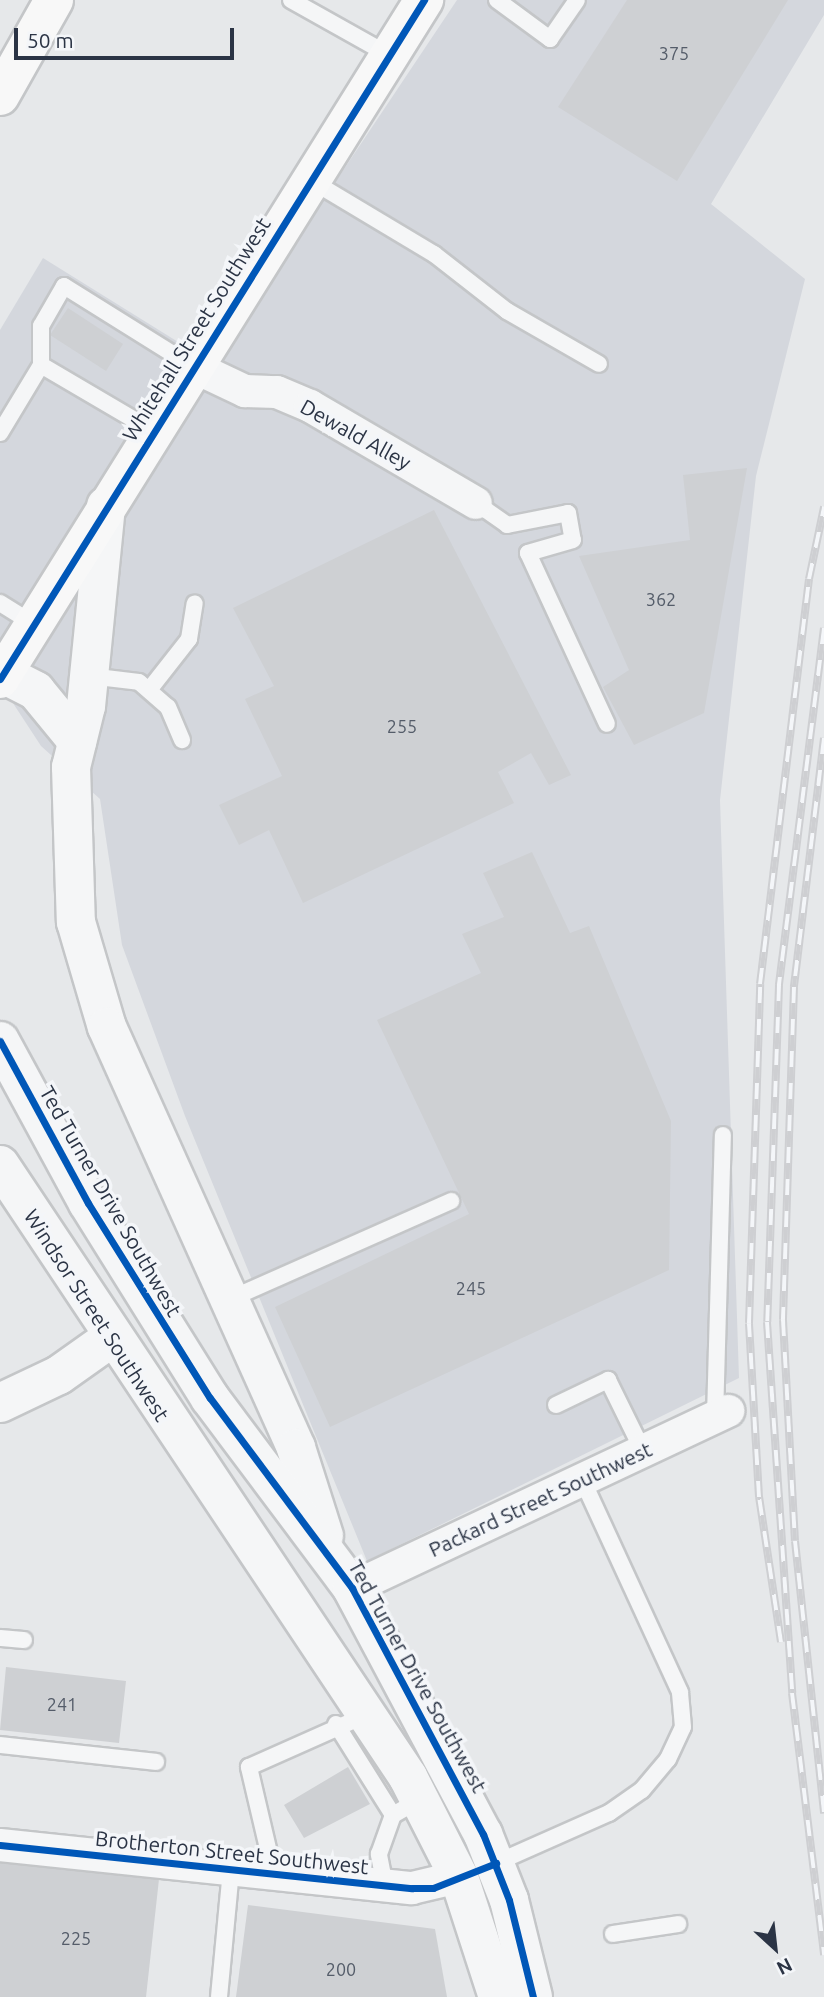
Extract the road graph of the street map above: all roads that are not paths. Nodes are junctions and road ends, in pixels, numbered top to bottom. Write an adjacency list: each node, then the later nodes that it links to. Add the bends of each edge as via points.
1 (54, 0): 7 (main road)
2 (291, 0): 6 (lane)
3 (425, 0): 6 (main road, Whitehall Street Southwest)
4 (497, 0): 5 (lane, via 550,39)
5 (577, 0)
6 (389, 55): 8 (main road, Whitehall Street Southwest)
7 (0, 96)
8 (310, 180): 9 (lane, via 433,254 507,311); 11 (main road, Whitehall Street Southwest)
9 (599, 364)
10 (41, 365): 11 (lane, via 41,327 64,286); 12 (lane); 13 (lane)
11 (192, 366): 12 (main road, Whitehall Street Southwest); 14 (street, Dewald Alley, via 245,391 278,393 310,406)
12 (152, 430): 15 (main road, Whitehall Street Southwest)
13 (0, 433)
14 (476, 503): 22 (lane, via 507,525 568,513 573,540 528,552)
15 (106, 506): 18 (main road, Whitehall Street Southwest); 20 (street, Ted Turner Drive Southwest)
16 (0, 603): 18 (lane)
17 (195, 603): 21 (lane, via 189,639)
18 (33, 624): 19 (main road, Whitehall Street Southwest)
19 (1, 676): 24 (street, via 36,691)
20 (89, 676): 21 (lane, via 139,682); 24 (street, Ted Turner Drive Southwest)
21 (149, 690): 23 (lane, via 168,707)
22 (607, 724)
23 (182, 740)
24 (78, 741): 29 (street, Ted Turner Drive Southwest, via 68,821 76,922 112,1040)
25 (0, 1041): 36 (street, Ted Turner Drive Southwest, via 88,1203 210,1398 266,1480)
26 (723, 1135): 33 (lane)
27 (0, 1165): 30 (street, Windsor Street Southwest)
28 (451, 1201): 29 (lane)
29 (230, 1299): 36 (street, Ted Turner Drive Southwest, via 296,1448)
30 (111, 1338): 31 (street, via 59,1375); 40 (street, Windsor Street Southwest, via 197,1465)
31 (0, 1403)
32 (556, 1405): 34 (lane, via 608,1380)
33 (722, 1414): 34 (street, Packard Street Southwest)
34 (643, 1451): 35 (street, Packard Street Southwest)
35 (582, 1479): 37 (street, Packard Street Southwest); 45 (lane, via 680,1692 683,1727 668,1759 642,1790 609,1813)
36 (327, 1548): 37 (street, Ted Turner Drive Southwest)
37 (352, 1588): 45 (street, Ted Turner Drive Southwest)
38 (0, 1638): 39 (lane)
39 (24, 1640)
40 (352, 1719): 43 (street); 47 (lane, via 249,1767)
41 (0, 1745): 42 (lane)
42 (156, 1762)
43 (407, 1807): 48 (street); 49 (lane, via 379,1854)
44 (0, 1845): 46 (street, Brotherton Street Southwest)
45 (496, 1863): 48 (street); 54 (street, Ted Turner Drive Southwest)
46 (231, 1870): 47 (street, Brotherton Street Southwest); 52 (lane)
47 (274, 1874): 49 (street, Brotherton Street Southwest)
48 (459, 1877): 49 (street, Brotherton Street Southwest, via 433,1888); 53 (street)
49 (385, 1886)
50 (678, 1924): 51 (lane)
51 (613, 1934)
52 (219, 1997)
53 (498, 1997)
54 (533, 1997)

